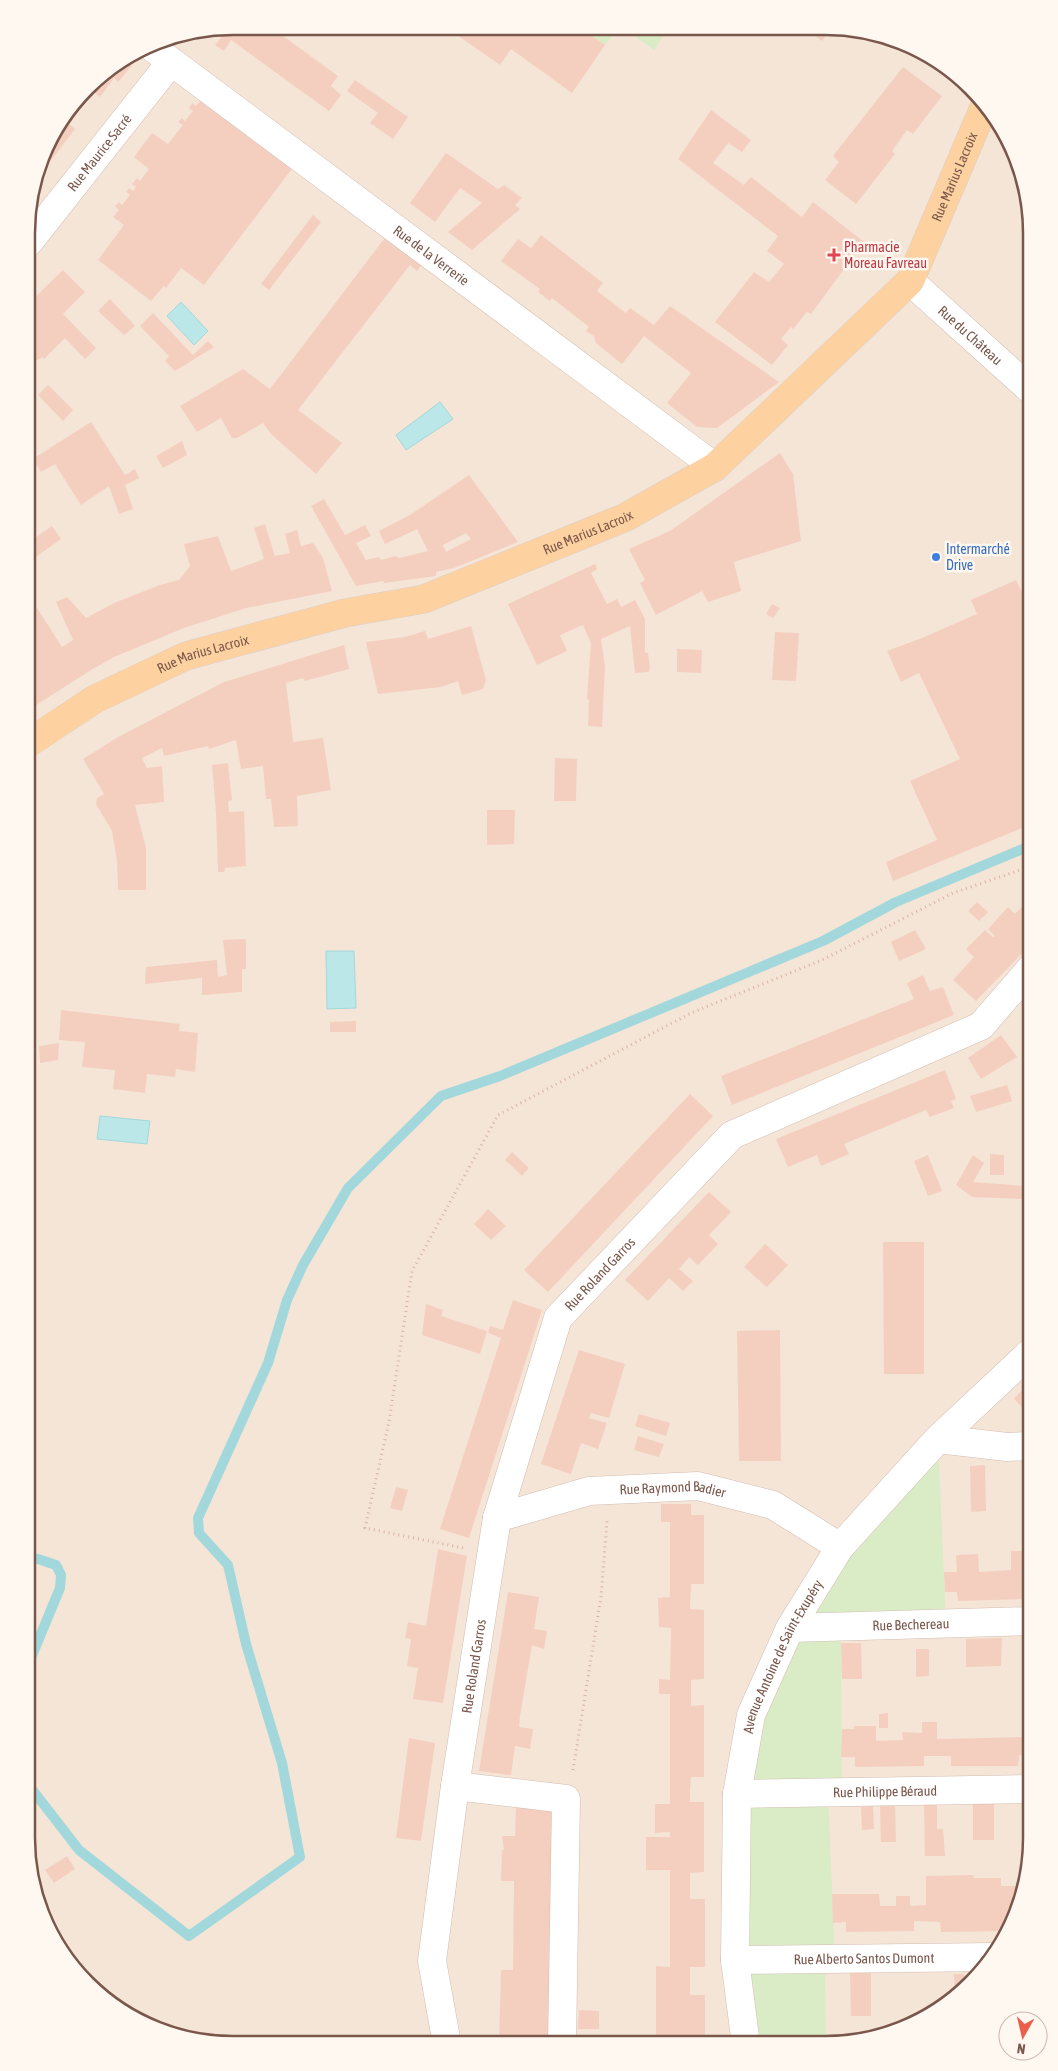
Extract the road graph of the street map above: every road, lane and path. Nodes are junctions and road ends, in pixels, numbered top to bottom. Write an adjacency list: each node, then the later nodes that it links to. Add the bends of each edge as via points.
1 (156, 50): 2 (street, Rue de la Verrerie)
2 (171, 62): 4 (street, Rue Maurice Sacré); 7 (street, Rue de la Verrerie)
3 (982, 112): 5 (main road, Rue Marius Lacroix)
4 (35, 234)
5 (910, 281): 6 (street, Rue du Château); 7 (main road, Rue Marius Lacroix)
6 (1023, 383)
7 (715, 467): 8 (main road, Rue Marius Lacroix, via 626,517 424,599 345,613 186,656 95,700)
8 (35, 739)
9 (1023, 869): 17 (path, via 953,893 822,960 691,1014 498,1115 412,1271 388,1422 365,1528)
10 (1023, 978): 15 (street, Rue Roland Garros, via 982,1026 732,1135 558,1318)
11 (1023, 1359): 12 (street, Avenue Antoine de Saint-Exupéry)
12 (938, 1439): 13 (street); 16 (street, Avenue Antoine de Saint-Exupéry)
13 (1023, 1446)
14 (610, 1490): 15 (street, Rue Raymond Badier, via 588,1491); 16 (street, Rue Raymond Badier, via 698,1486 773,1506); 23 (path, via 601,1598)
15 (497, 1518): 17 (street, Rue Roland Garros)
16 (840, 1547): 19 (street, Avenue Antoine de Saint-Exupéry)
17 (490, 1554): 20 (street, Rue Roland Garros)
18 (1023, 1621): 19 (street, Rue Bechereau)
19 (790, 1628): 22 (street, Avenue Antoine de Saint-Exupéry, via 751,1715)
20 (455, 1786): 23 (street); 26 (street, Rue Roland Garros, via 432,1960)
21 (1023, 1789): 22 (street, Rue Philippe Béraud)
22 (737, 1794): 25 (street, Avenue Antoine de Saint-Exupéry)
23 (566, 1799): 27 (street)
24 (983, 1957): 25 (street, Rue Alberto Santos Dumont)
25 (735, 1960): 28 (street, Avenue Antoine de Saint-Exupéry)
26 (445, 2036)
27 (562, 2036)
28 (745, 2036)

